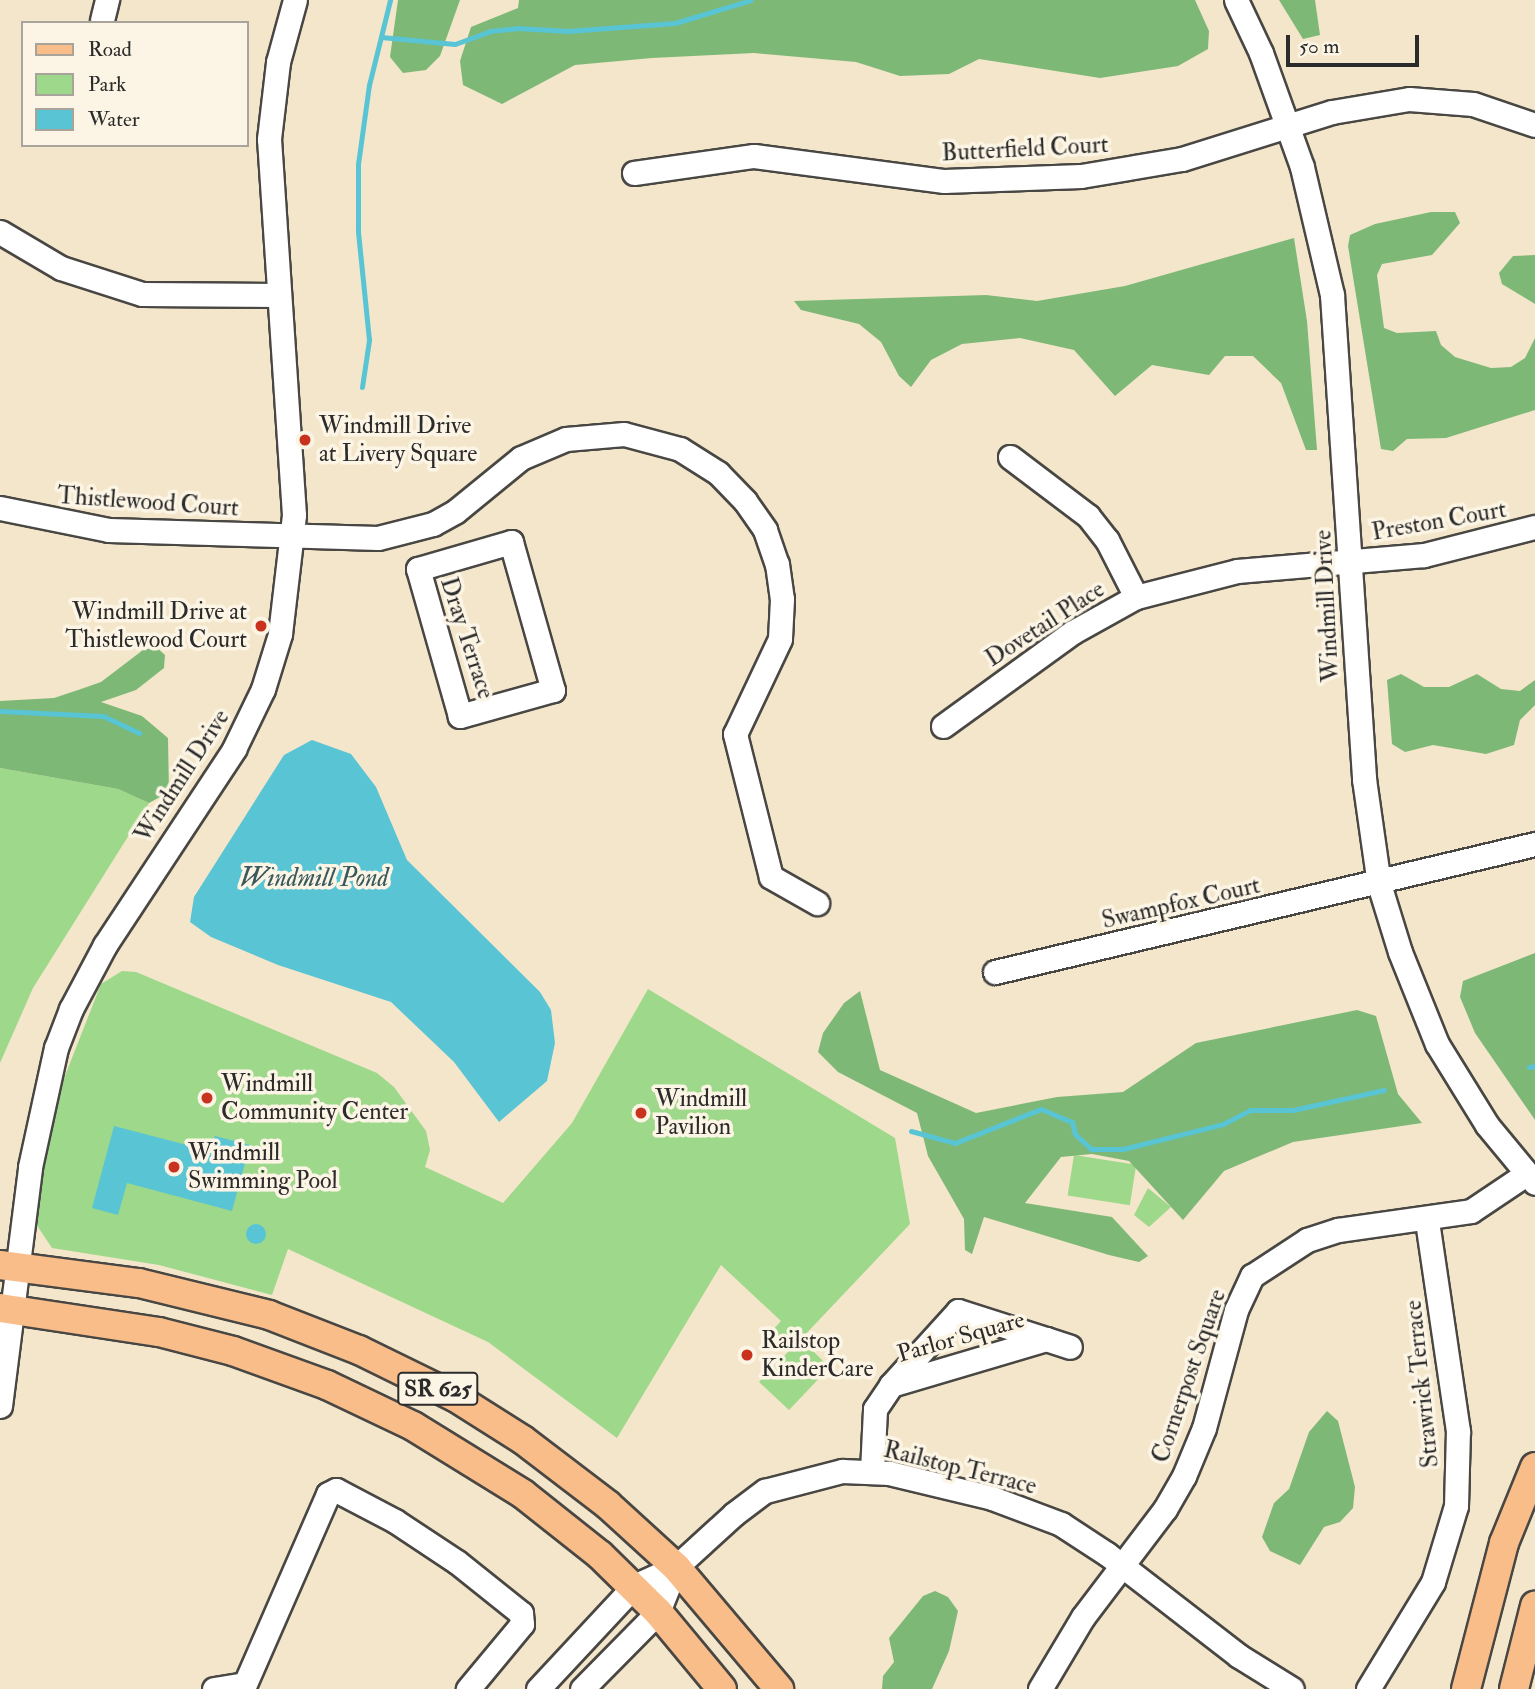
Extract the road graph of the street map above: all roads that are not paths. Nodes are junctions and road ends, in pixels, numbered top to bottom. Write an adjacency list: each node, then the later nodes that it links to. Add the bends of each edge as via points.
1 (295, 0): 7 (street, Windmill Drive, via 278,62 269,139)
2 (1236, 0): 4 (street, Windmill Drive)
3 (1535, 125): 4 (street, Butterfield Court, via 1473,104 1409,99 1360,105)
4 (1289, 127): 5 (street, Butterfield Court, via 1171,161 1026,181 944,181 754,156); 13 (street, Windmill Drive, via 1325,252 1332,295)
5 (634, 173)
6 (0, 232): 7 (street, via 61,268 142,294)
7 (279, 295): 12 (street, Windmill Drive)
8 (1010, 457): 15 (street, via 1088,516 1107,540)
9 (0, 508): 12 (street, Thistlewood Court, via 110,530)
10 (1535, 527): 13 (street, Preston Court, via 1470,547)
11 (408, 533): 12 (street, Thistlewood Court, via 363,539); 14 (street, Dray Terrace); 19 (street, Thistlewood Court, via 456,511 521,458 566,439 595,434 653,439 718,473 765,530 781,591 782,628 775,657 735,734 771,877)
12 (293, 538): 23 (street, Windmill Drive, via 280,634 250,719 112,934 71,1009 37,1121)
13 (1351, 563): 15 (street, Dovetail Place, via 1237,571); 18 (street, Windmill Drive, via 1364,779)
14 (418, 569): 14 (street, Dray Terrace, via 511,542 553,690 460,716)
15 (1136, 597): 16 (street, Dovetail Place, via 1064,638)
16 (943, 726)
17 (1535, 844): 18 (street, Swampfox Court)
18 (1379, 884): 20 (street, Swampfox Court); 21 (street, Windmill Drive, via 1437,1044 1487,1125)
19 (817, 904)
20 (995, 972)
21 (1530, 1178): 22 (street, Cornerpost Square, via 1471,1210)
22 (1427, 1220): 31 (street, Cornerpost Square, via 1338,1230 1307,1240 1252,1276 1236,1310 1189,1463 1165,1509); 45 (street, Strawrick Terrace, via 1458,1431 1456,1506 1433,1582)
23 (9, 1266): 24 (street, Windmill Drive); 32 (main road, SR 625, via 187,1292 269,1315 359,1350 455,1397 523,1440 608,1505)
24 (6, 1308): 28 (street, Windmill Drive); 33 (main road, SR 625, via 180,1337 327,1385 433,1437 523,1494)
25 (1046, 1339): 26 (street, Parlor Square); 27 (street, Parlor Square); 27 (street, Parlor Square, via 958,1311)
26 (1070, 1347)
27 (891, 1385): 30 (street, Parlor Square, via 875,1409)
28 (0, 1406)
29 (1535, 1467): 46 (main road, via 1504,1543)
30 (872, 1471): 31 (street, Railstop Terrace, via 1020,1507 1078,1534); 32 (street, Railstop Terrace, via 828,1472 765,1491)
31 (1123, 1566): 43 (street, Cornerpost Square, via 1083,1617); 44 (street, Railstop Terrace, via 1239,1656)
32 (676, 1567): 33 (street); 35 (street); 42 (main road, SR 625)
33 (634, 1586): 35 (main road, SR 625); 39 (street)
34 (1535, 1606): 47 (main road)
35 (658, 1612): 40 (street); 41 (main road, SR 625)
36 (248, 1686): 37 (street); 38 (street, via 328,1494 335,1490 395,1521 457,1562 521,1613 522,1624)
37 (214, 1689)
38 (468, 1689)
39 (538, 1689)
40 (582, 1689)
41 (722, 1689)
42 (779, 1689)
43 (1040, 1689)
44 (1292, 1689)
45 (1368, 1689)
46 (1466, 1689)
47 (1514, 1689)

